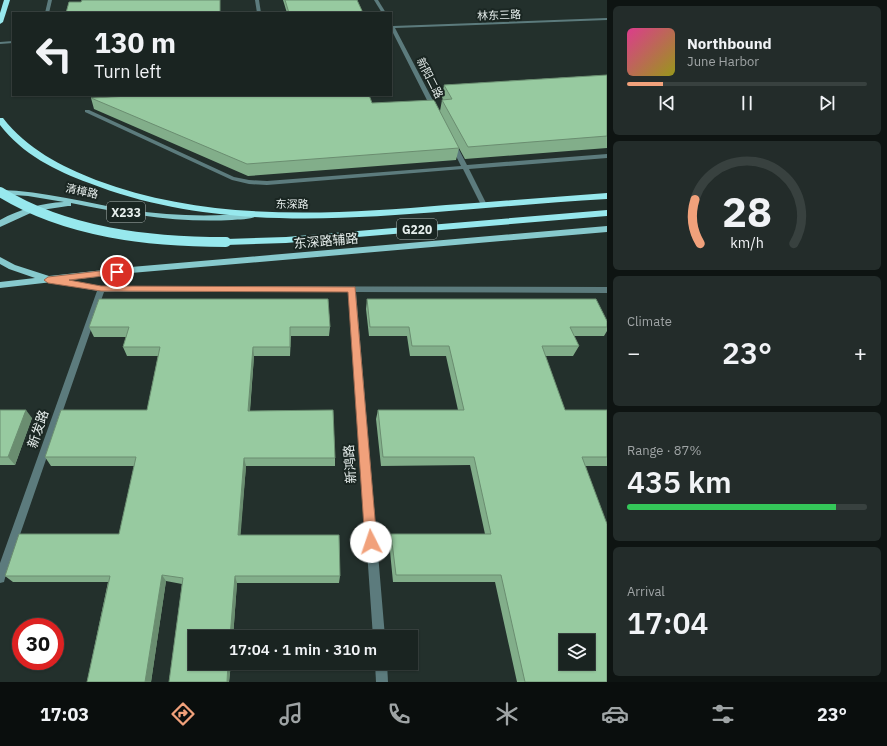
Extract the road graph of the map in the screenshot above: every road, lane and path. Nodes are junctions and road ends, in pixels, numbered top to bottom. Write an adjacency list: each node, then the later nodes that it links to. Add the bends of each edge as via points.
1 (8, 0): 9 (highway)
2 (50, 0): 5 (street)
3 (257, 0): 6 (street)
4 (376, 0): 7 (street)
5 (47, 12)
6 (260, 12)
7 (383, 12)
8 (607, 19): 10 (street, 林东三路)
9 (0, 22)
10 (392, 26)
11 (392, 28): 15 (street, 新阳二路)
12 (12, 42): 13 (street)
13 (0, 43)
14 (87, 111): 19 (street, via 232,178 249,182 267,183)
15 (440, 118)
16 (0, 120): 25 (highway, 东深路 / G220, via 19,142 34,153 112,189 167,204)
17 (451, 140): 19 (street)
18 (607, 156): 19 (street)
19 (465, 168): 23 (street)
20 (0, 192): 22 (main road, 清樟路 / X233, via 30,193); 26 (highway, G220, bridge, via 48,217 117,234 181,242 286,240)
21 (607, 196): 23 (highway, 东深路 / G220)
22 (82, 203): 25 (main road, 清樟路 / X233, via 168,218 218,219); 28 (main road, via 27,210)
23 (484, 205): 25 (highway, 东深路 / G220, via 315,216)
24 (607, 213): 26 (highway, G220)
25 (254, 215)
26 (568, 216): 27 (highway)
27 (607, 219)
28 (0, 224)
29 (607, 229): 31 (main road, 东深路辅路)
30 (0, 260): 31 (main road)
31 (48, 280): 32 (main road); 33 (street)
32 (0, 285)
33 (101, 288): 34 (street); 36 (street, 新发路)
34 (352, 289): 35 (street); 37 (street, 新鸿路)
35 (606, 292)
36 (0, 578)
37 (378, 630)
38 (381, 670): 39 (street)
39 (382, 682)

